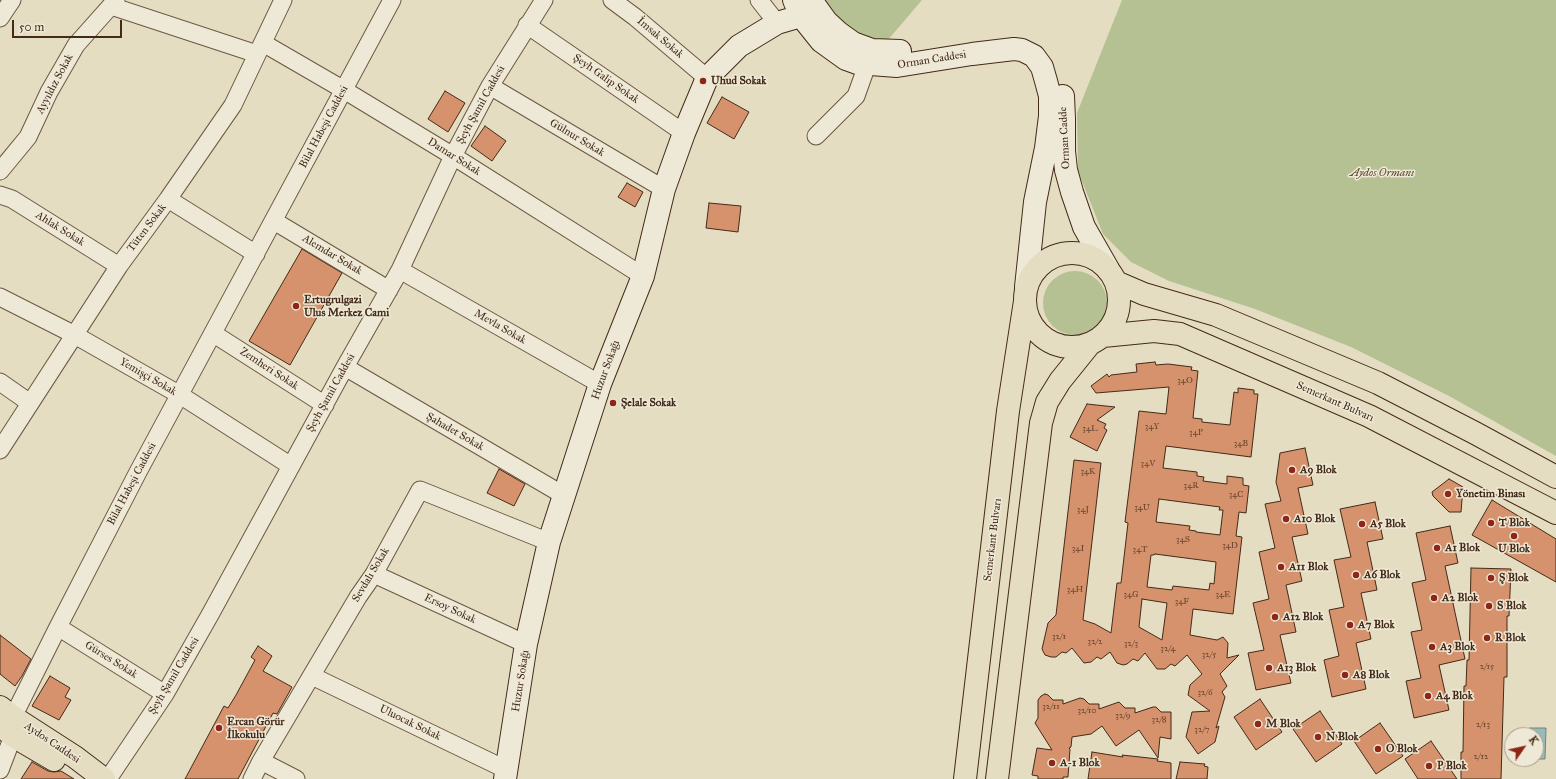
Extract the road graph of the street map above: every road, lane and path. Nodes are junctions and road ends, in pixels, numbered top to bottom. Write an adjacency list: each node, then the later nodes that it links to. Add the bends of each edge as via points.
1 (12, 0): 9 (street)
2 (283, 0): 13 (street, Tüten Sokak)
3 (392, 0): 17 (street, Bilal Habeşi Caddesi)
4 (544, 0): 11 (street, Şeyh Şamil Caddesi)
5 (612, 0): 15 (street, İmsak Sokak)
6 (759, 0): 10 (street)
7 (114, 3): 13 (street, Damar Sokak); 21 (street, Ayyıldız Sokak, via 76,45 49,92 28,137)
8 (806, 6): 10 (street, Huzur Sokağı); 12 (street, Orman Caddesi, via 853,43 872,50 897,52); 14 (street, Orman Caddesi, via 821,41 846,59)
9 (0, 18)
10 (777, 23): 15 (street, Huzur Sokağı, via 740,46)
11 (527, 25): 16 (street, Şeyh Şamil Caddesi); 18 (street, Şeyh Galip Sokak)
12 (1003, 42): 14 (street, Orman Caddesi, via 897,66); 29 (street, Orman Cadde, via 1016,34 1039,42 1053,58 1062,86 1066,170 1084,227); 32 (street, Orman Cadde, via 1034,56 1042,67 1050,96 1049,133 1035,202)
13 (260, 49): 17 (street, Damar Sokak); 24 (street, Tüten Sokak, via 233,105)
14 (867, 65): 19 (street, via 856,96)
15 (707, 78): 18 (street, Huzur Sokağı)
16 (490, 86): 20 (street, Şeyh Şamil Caddesi); 22 (street, Gülnur Sokak)
17 (344, 90): 20 (street, Damar Sokak); 25 (street, Bilal Habeşi Caddesi)
18 (684, 133): 22 (street, Huzur Sokağı)
19 (816, 136)
20 (453, 156): 28 (street, Şeyh Şamil Caddesi); 30 (street, Damar Sokak)
21 (0, 171)
22 (664, 189): 30 (street, Huzur Sokağı)
23 (0, 195): 27 (street, Ahlak Sokak, via 12,199)
24 (168, 199): 26 (street); 27 (street, Tüten Sokak)
25 (274, 221): 26 (street, Bilal Habeşi Caddesi); 31 (street, Alemdar Sokak)
26 (256, 254): 35 (street, Bilal Habeşi Caddesi)
27 (119, 266): 34 (street, Tüten Sokak)
28 (400, 270): 31 (street, Şeyh Şamil Caddesi); 39 (street, Mevla Sokak)
29 (1112, 275): 32 (main road, via 1097,260 1084,254 1069,253 1055,256 1042,263 1033,274); 36 (main road, via 1120,296 1118,311 1113,325); 45 (main road, via 1144,294 1216,315 1378,383)
30 (643, 276): 39 (street, Huzur Sokağı)
31 (389, 290): 37 (street, Şeyh Şamil Caddesi)
32 (1026, 294): 36 (main road, via 1028,316 1035,329 1046,340 1074,348); 63 (main road, Semerkant Bulvarı, via 1008,411)
33 (0, 298): 34 (street, Yemişçi Sokak)
34 (73, 334): 40 (street, Yemişçi Sokak); 41 (street, Tüten Sokak)
35 (214, 334): 40 (street, Bilal Habeşi Caddesi); 42 (street, Zemheri Sokak)
36 (1096, 340): 47 (main road, Semerkant Bulvarı, via 1154,331 1180,334 1369,416); 64 (main road, via 1060,381 1047,402 1041,423)
37 (345, 367): 42 (street, Şeyh Şamil Caddesi); 46 (street, Şahadet Sokak)
38 (0, 382): 41 (street)
39 (600, 384): 46 (street, Huzur Sokağı)
40 (180, 395): 44 (street, Yemişçi Sokak); 50 (street, Bilal Habeşi Caddesi)
41 (30, 402): 43 (street, Tüten Sokak)
42 (325, 405): 44 (street, Şeyh Şamil Caddesi)
43 (0, 450)
44 (291, 466): 53 (street, Şeyh Şamil Caddesi)
45 (1556, 477)
46 (565, 496): 48 (street, Huzur Sokağı)
47 (1556, 513)
48 (549, 542): 49 (street, Sevdalı Sokak, via 420,490); 51 (street, Huzur Sokağı)
49 (374, 574): 51 (street, Ersoy Sokak); 52 (street, Sevdalı Sokak)
50 (58, 626): 53 (street, Gürses Sokak); 54 (street, Bilal Habeşi Caddesi)
51 (526, 644): 57 (street, Huzur Sokağı)
52 (312, 676): 55 (street, Sevdalı Sokak); 57 (street, Uluocak Sokak)
53 (165, 694): 60 (street, Şeyh Şamil Caddesi)
54 (6, 721): 56 (street, Bilal Habeşi Caddesi); 58 (main road, Aydos Caddesi); 59 (main road, Aydos Caddesi, via 75,757)
55 (261, 761): 61 (street, Sevdalı Sokak); 62 (street)
56 (0, 770)
57 (506, 774)
58 (83, 779)
59 (104, 779)
60 (108, 779)
61 (252, 779)
62 (296, 779)
63 (965, 779)
64 (997, 779)

